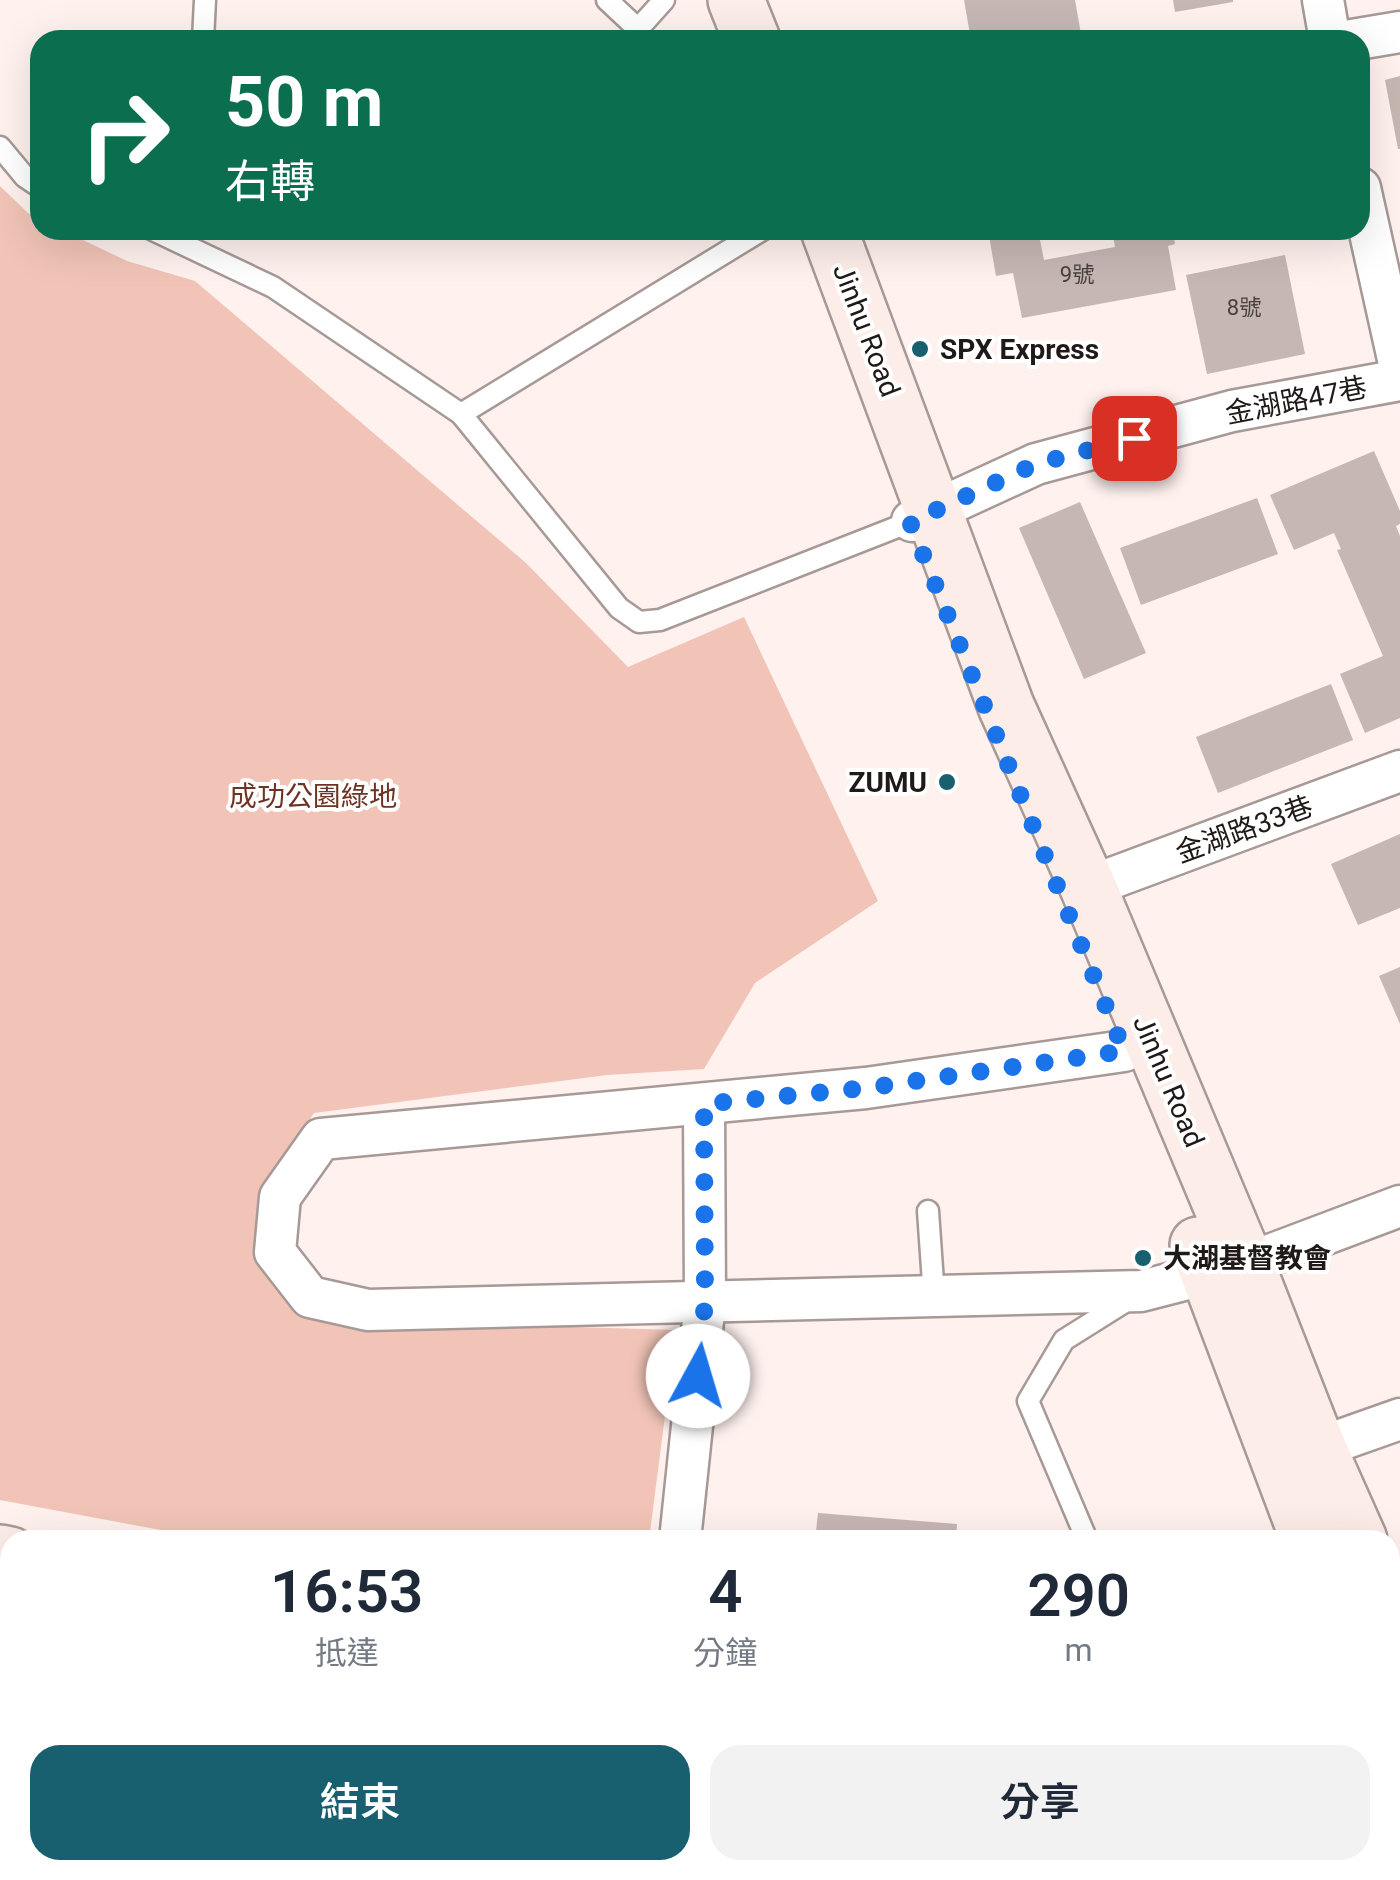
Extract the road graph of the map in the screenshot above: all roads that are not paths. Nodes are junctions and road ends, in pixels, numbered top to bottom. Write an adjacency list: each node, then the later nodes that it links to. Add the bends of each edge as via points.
1 (205, 0): 7 (lane)
2 (608, 0): 3 (lane, via 638,29)
3 (664, 0)
4 (702, 0): 8 (main road)
5 (736, 0): 9 (main road)
6 (1323, 0): 10 (street)
7 (204, 30)
8 (714, 30)
9 (748, 30)
10 (1328, 30)
11 (1400, 32): 12 (street)
12 (1370, 37)
13 (0, 148): 14 (lane)
14 (30, 180)
15 (1370, 233): 20 (street)
16 (174, 240): 22 (lane, via 274,287)
17 (746, 240): 22 (lane)
18 (798, 240): 23 (main road, Jinhu Road)
19 (832, 240): 23 (main road, Jinhu Road)
20 (1400, 368)
21 (1400, 380): 23 (street, 金湖路47巷, via 1232,411 1036,464)
22 (461, 414): 23 (lane, via 619,608 639,622 660,620)
23 (923, 516): 25 (main road, Jinhu Road); 26 (main road, Jinhu Road)
24 (1400, 772): 25 (street, 金湖路33巷)
25 (1088, 887): 30 (main road, Jinhu Road)
26 (1124, 1051): 27 (street); 30 (main road, Jinhu Road)
27 (704, 1104): 33 (street); 33 (street, via 320,1139 280,1197 274,1252 310,1296 368,1310)
28 (1400, 1206): 30 (street)
29 (928, 1211): 32 (lane)
30 (1228, 1269): 31 (street); 35 (main road, Jinhu Road); 38 (main road, Jinhu Road)
31 (1141, 1291): 32 (street); 37 (lane, via 1064,1340 1028,1401)
32 (934, 1297): 33 (street)
33 (705, 1302): 36 (street)
34 (1400, 1419): 35 (street)
35 (1318, 1448): 39 (main road, Jinhu Road)
36 (681, 1530)
37 (1084, 1530)
38 (1306, 1530)
39 (1355, 1530)

